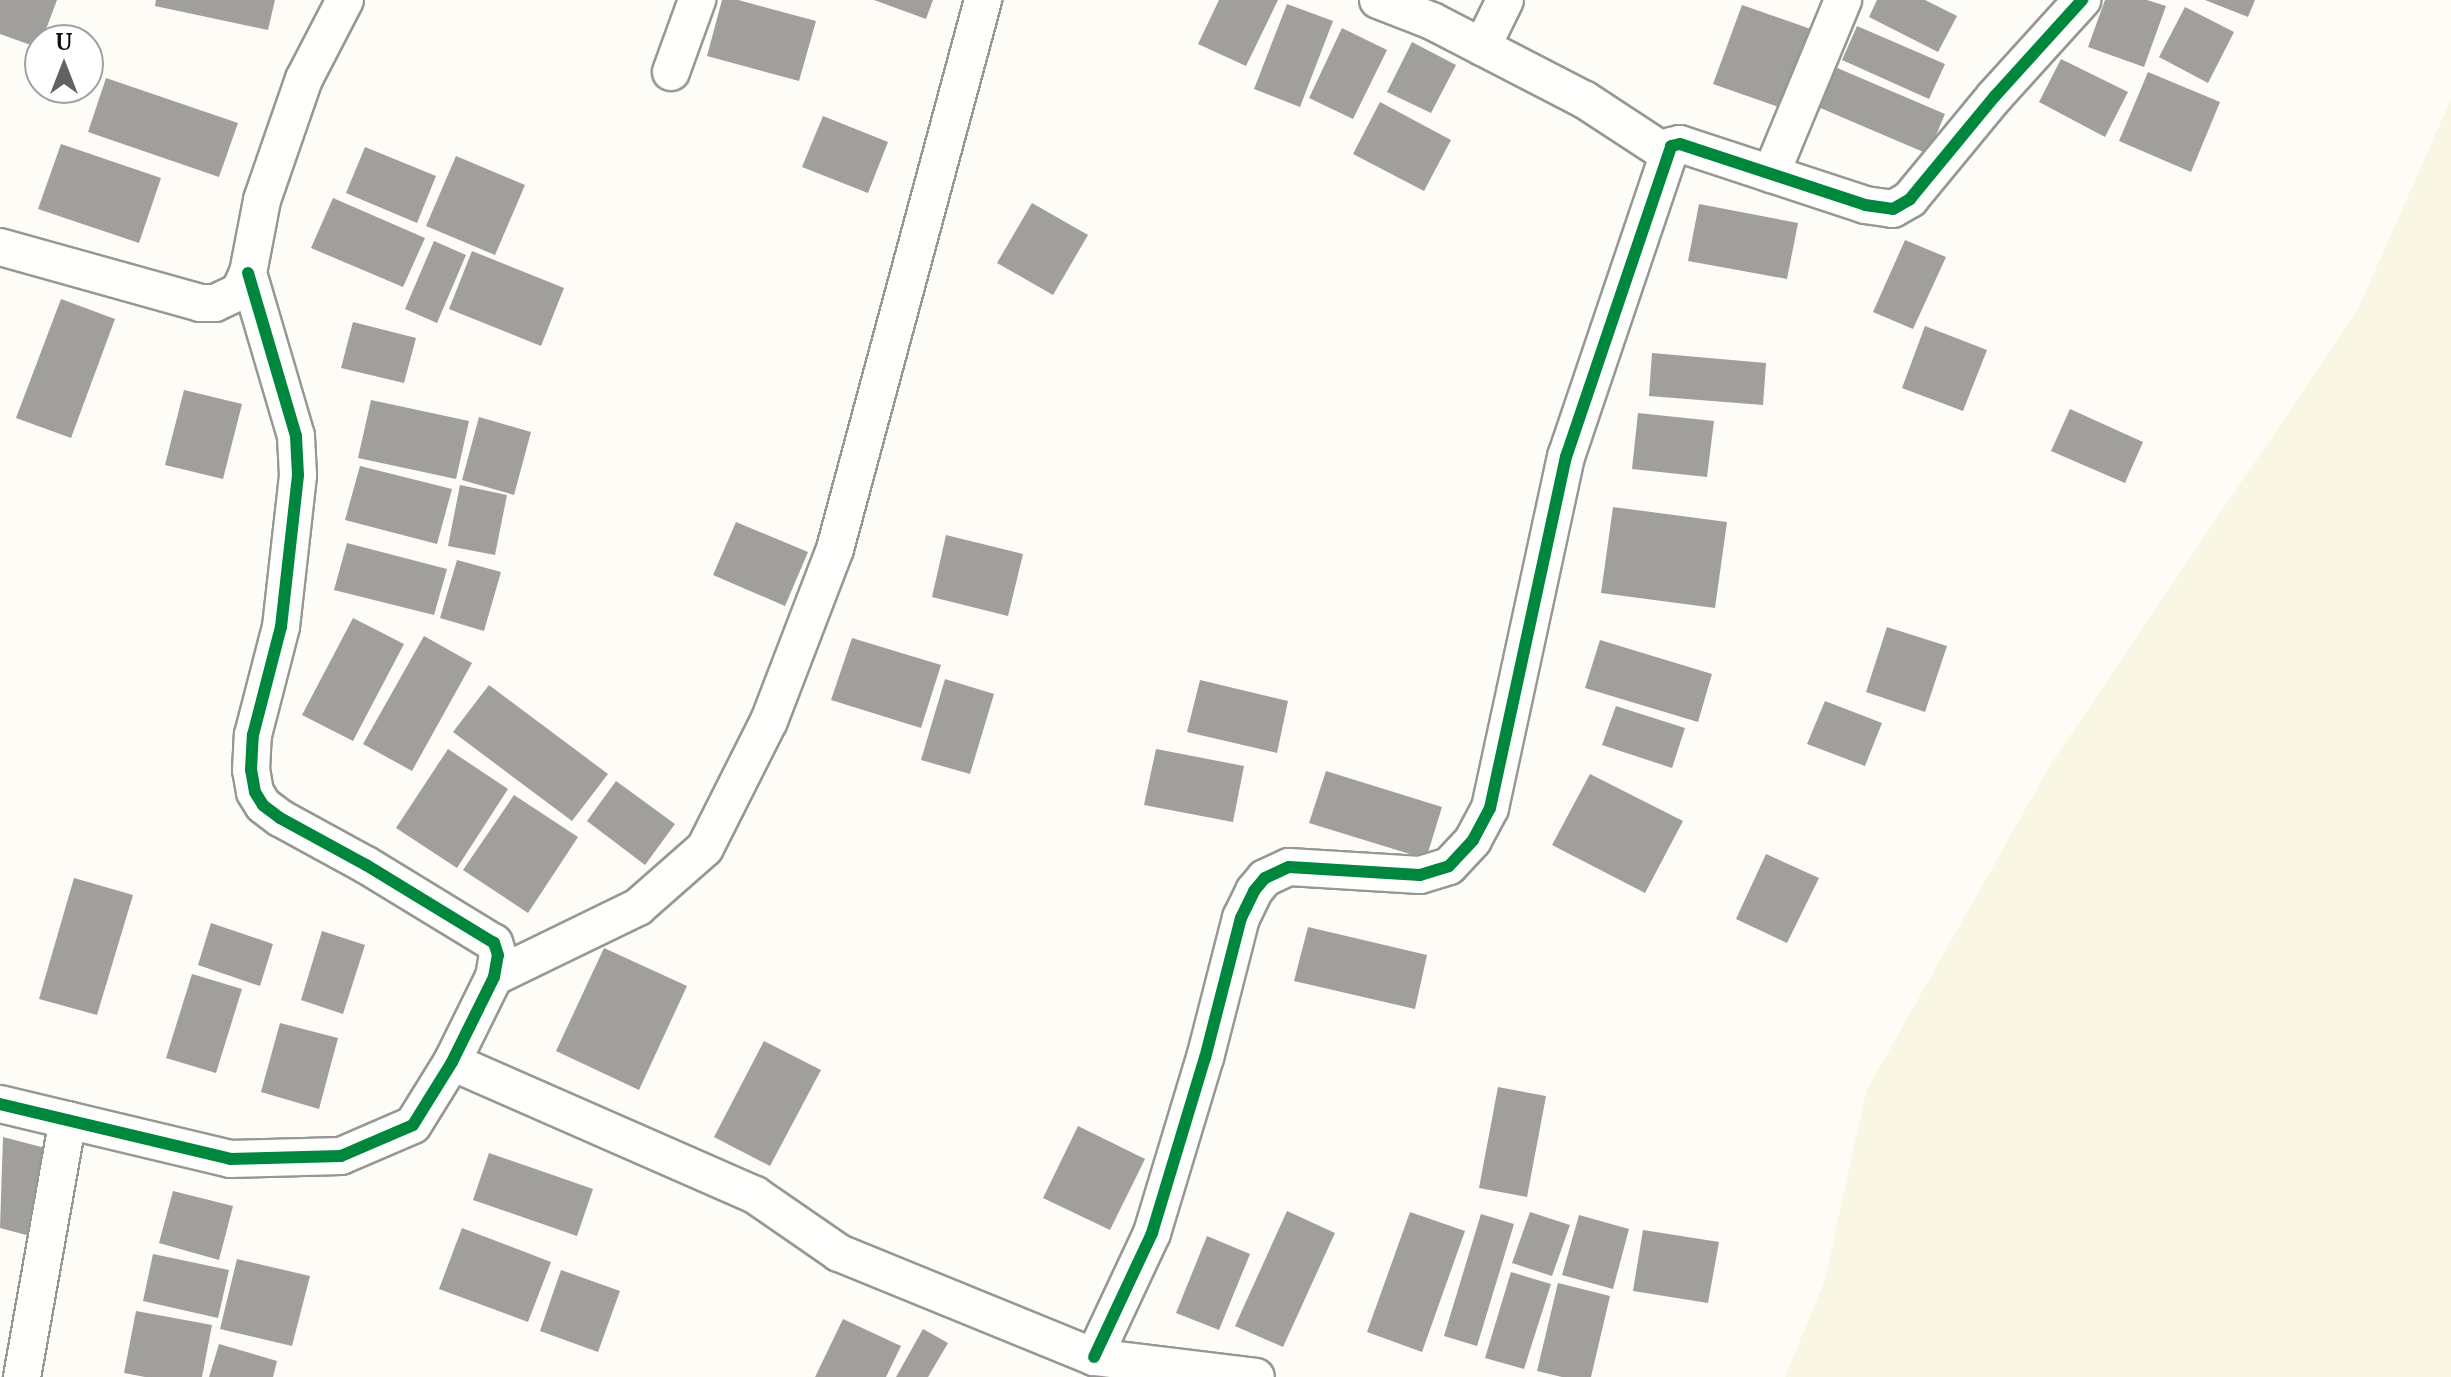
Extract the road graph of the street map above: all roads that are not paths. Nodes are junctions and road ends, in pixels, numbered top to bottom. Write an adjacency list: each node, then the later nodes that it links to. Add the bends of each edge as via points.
1 (345, 0): 13 (street, via 300,92 262,200)
2 (697, 0): 9 (street)
3 (983, 0): 14 (street, via 835,549 769,721 705,848 638,907)
4 (1378, 0): 8 (street)
5 (1505, 0): 8 (street)
6 (1843, 0): 11 (street)
7 (2082, 0): 11 (street, via 1910,199 1893,209)
8 (1482, 47): 10 (street, via 1585,100)
9 (671, 72)
10 (1666, 153): 11 (street, via 1680,144); 18 (street, via 1566,457 1490,808 1473,840 1449,866 1420,875 1289,867 1265,878 1254,891 1241,918 1152,1233)
11 (1771, 174)
12 (0, 247): 13 (street, via 200,303 227,300 239,292)
13 (248, 273): 14 (street, via 296,436 298,475 281,627 253,735 255,792 280,818 494,943)
14 (494, 977): 15 (street)
15 (452, 1062): 17 (street, via 413,1125 341,1156 230,1159); 18 (street, via 755,1195 839,1253)
16 (0, 1104): 17 (street)
17 (68, 1120): 19 (street)
18 (1094, 1357): 20 (street)
19 (22, 1377)
20 (1256, 1377)

